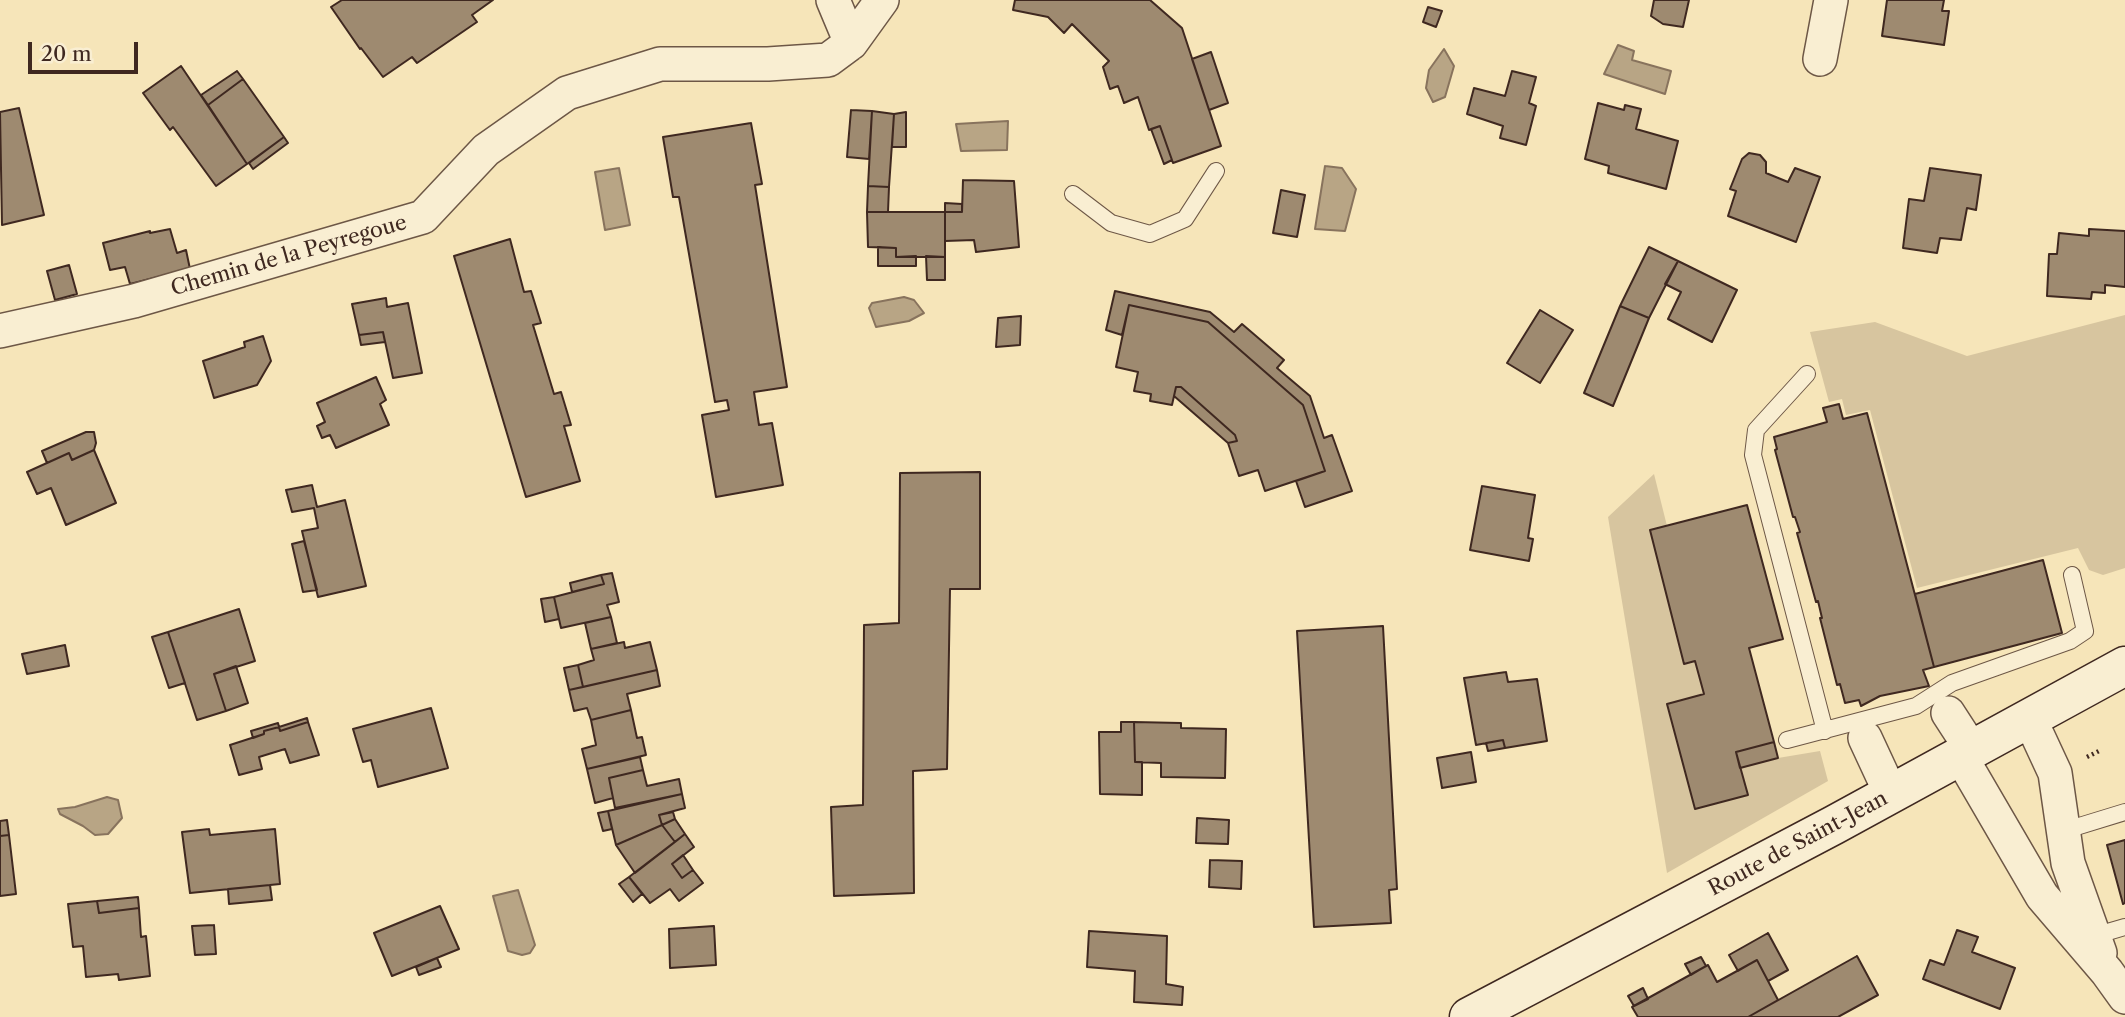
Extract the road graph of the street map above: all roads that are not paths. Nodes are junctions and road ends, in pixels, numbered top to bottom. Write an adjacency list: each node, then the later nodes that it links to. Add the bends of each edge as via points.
1 (833, 0): 4 (street)
2 (882, 0): 4 (street, Chemin de la Peyregoue)
3 (1830, 0): 5 (street)
4 (851, 43): 8 (street, Chemin de la Peyregoue, via 828,60 660,64 566,93 486,150 423,217 134,301)
5 (1820, 58)
6 (1216, 171): 7 (lane, via 1185,219 1150,234 1111,223)
7 (1073, 194)
8 (0, 331)
9 (1807, 374): 15 (lane, via 1756,430 1753,455)
10 (2072, 575): 12 (lane, via 2085,631 2070,641 1952,683)
11 (2125, 666): 13 (street, Route de Saint-Jean)
12 (1942, 703): 14 (lane, via 1916,706); 17 (street)
13 (2029, 717): 17 (street, Route de Saint-Jean); 20 (street, via 2055,773)
14 (1863, 730): 15 (lane); 18 (street)
15 (1825, 731): 16 (lane)
16 (1787, 740)
17 (1966, 753): 18 (street, Route de Saint-Jean); 21 (street)
18 (1891, 794): 24 (street, Route de Saint-Jean)
19 (2125, 812): 20 (lane)
20 (2063, 827): 21 (street, via 2030,832); 22 (street, via 2068,863)
21 (2012, 844): 23 (street, via 2042,896)
22 (2110, 932): 23 (street)
23 (2116, 985)
24 (1469, 1017)

